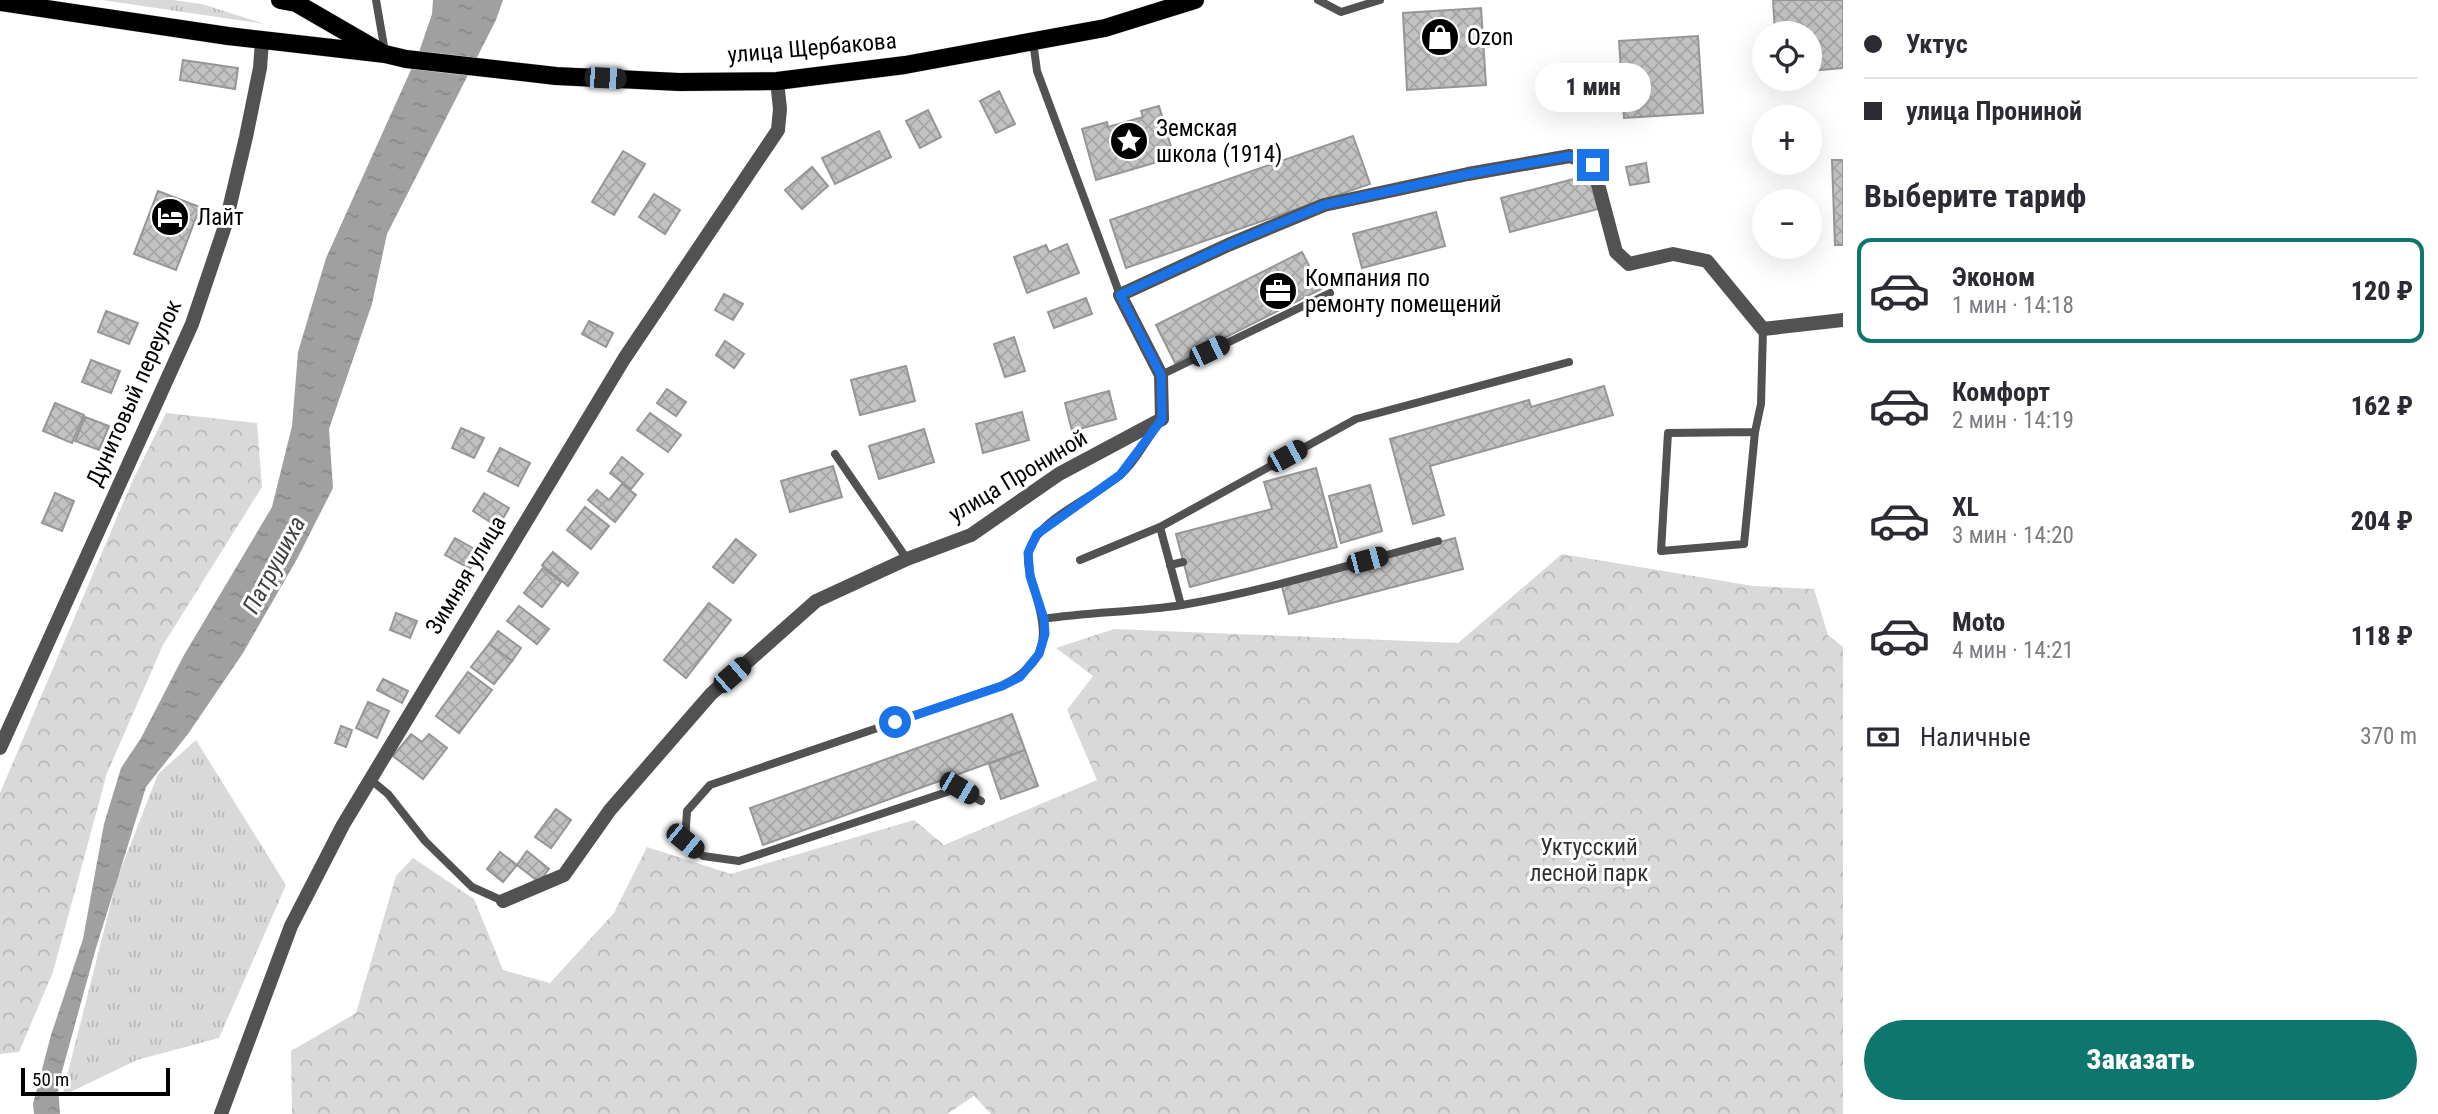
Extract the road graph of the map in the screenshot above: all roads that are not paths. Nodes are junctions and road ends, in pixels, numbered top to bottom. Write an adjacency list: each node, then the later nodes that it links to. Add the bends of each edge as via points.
1 (280, 0): 9 (main road, улица Щербакова, via 296,3)
2 (376, 0): 9 (lane)
3 (1195, 0): 8 (main road, улица Щербакова, via 1105,28)
4 (1318, 0): 5 (lane, via 1341,12)
5 (1380, 0)
6 (0, 2): 7 (main road, улица Щербакова)
7 (262, 41): 9 (main road, улица Щербакова); 28 (street, Дунитовый переулок, via 225,226 192,324)
8 (1033, 41): 10 (main road, улица Щербакова, via 905,65); 12 (lane, via 1037,71)
9 (385, 54): 10 (main road, улица Щербакова, via 556,76)
10 (777, 81): 29 (street, Зимняя улица, via 778,130 624,359)
11 (1330, 293): 16 (lane)
12 (1120, 295): 14 (street, via 1324,205 1570,156 1593,165 1616,252 1629,264 1672,254 1707,261); 16 (street)
13 (1843, 320): 14 (street)
14 (1763, 330): 18 (lane, via 1761,404)
15 (1569, 362): 20 (lane, via 1356,419)
16 (1161, 375): 17 (street)
17 (1162, 419): 22 (street, улица Прониной, via 1059,474 971,535); 27 (lane, via 1120,475 1037,534 1028,553)
18 (1755, 432): 18 (lane, via 1668,433 1661,551 1744,544)
19 (835, 454): 22 (lane)
20 (1160, 527): 23 (lane); 25 (lane)
21 (1438, 541): 26 (lane)
22 (907, 559): 31 (street, улица Прониной, via 816,601 711,694 610,810 564,875)
23 (1080, 560)
24 (1183, 562): 25 (lane)
25 (1170, 565): 26 (lane)
26 (1181, 605): 27 (lane)
27 (1044, 619): 30 (lane, via 1039,654 1020,677 710,785 687,811 685,841 703,856 739,860 959,788)
28 (0, 748)
29 (371, 780): 31 (lane, via 472,887); 32 (street, Зимняя улица, via 291,926)
30 (981, 801)
31 (503, 901)
32 (221, 1114)

